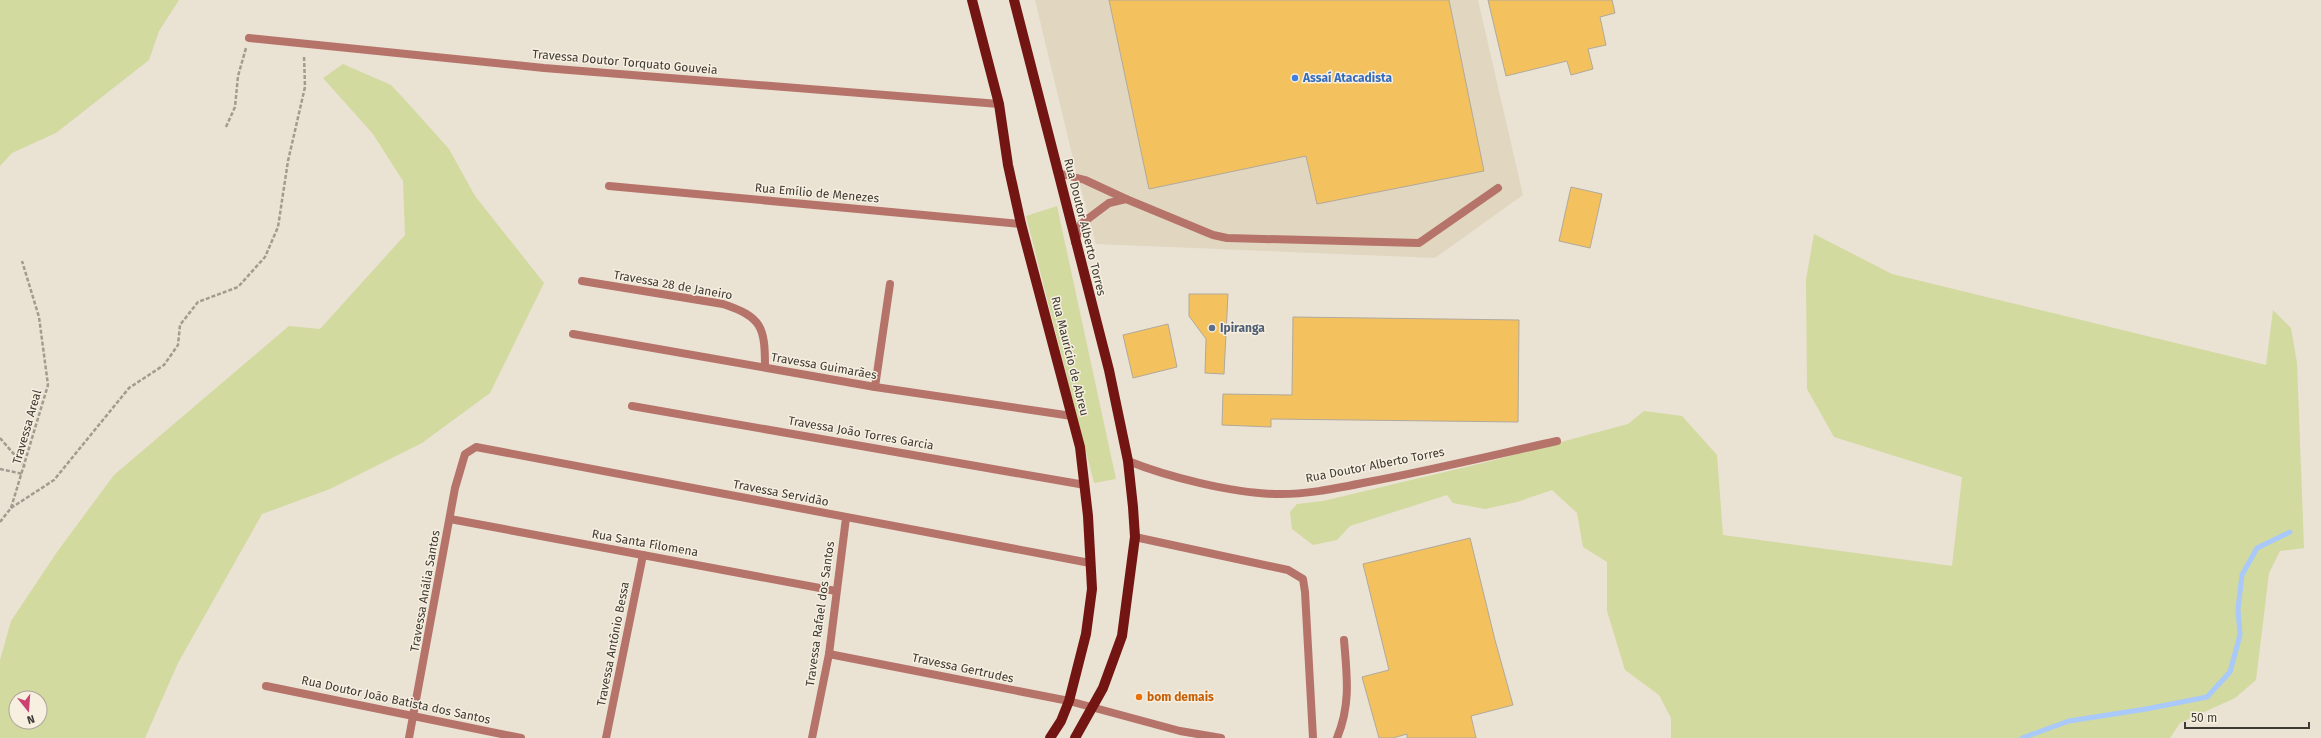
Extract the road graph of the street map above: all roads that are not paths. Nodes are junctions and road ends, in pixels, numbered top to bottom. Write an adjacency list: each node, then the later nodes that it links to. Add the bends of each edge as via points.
1 (972, 0): 4 (main road, Rua Maurício de Abreu)
2 (1014, 0): 5 (main road, Rua Doutor Alberto Torres)
3 (249, 38): 4 (street, Travessa Doutor Torquato Gouveia, via 544,68)
4 (999, 104): 9 (main road, Rua Maurício de Abreu, via 1008,165)
5 (1058, 173): 8 (street, via 1085,180); 10 (main road, Rua Doutor Alberto Torres)
6 (609, 186): 9 (street, Rua Emílio de Menezes)
7 (1498, 188): 8 (street, via 1419,243 1226,238 1212,235)
8 (1126, 199): 10 (street, via 1110,203 1081,224)
9 (1021, 224): 17 (main road, Rua Maurício de Abreu)
10 (1075, 243): 20 (main road, Rua Doutor Alberto Torres, via 1109,370)
11 (582, 281): 14 (street, Travessa 28 de Janeiro, via 723,304 744,311 755,320 762,331)
12 (890, 284): 15 (street)
13 (573, 334): 14 (street, Travessa Guimarães)
14 (765, 367): 15 (street, Travessa Guimarães)
15 (875, 387): 17 (street, Travessa Guimarães)
16 (632, 406): 21 (street, Travessa João Torres Garcia)
17 (1072, 416): 21 (main road, Rua Maurício de Abreu, via 1080,447)
18 (1558, 441): 20 (street, Rua Doutor Alberto Torres, via 1386,479 1324,490 1277,494 1222,487)
19 (468, 451): 22 (street, Travessa Servidão, via 476,447 493,450); 23 (street, Travessa Anália Santos, via 462,460)
20 (1128, 461): 24 (main road, Rua Doutor Alberto Torres)
21 (1085, 485): 26 (main road, Rua Maurício de Abreu)
22 (846, 518): 26 (street, Travessa Servidão); 27 (street, Travessa Rafael dos Santos)
23 (450, 519): 25 (street, Rua Santa Filomena); 33 (street, Travessa Anália Santos)
24 (1135, 537): 32 (main road, Rua Doutor Alberto Torres, via 1122,636 1103,688); 41 (street, via 1288,570 1303,579)
25 (643, 555): 27 (street, Rua Santa Filomena); 36 (street, Travessa Antônio Bessa)
26 (1090, 563): 31 (main road, Rua Maurício de Abreu, via 1092,589 1086,634)
27 (836, 591): 29 (street, Travessa Rafael dos Santos)
28 (1344, 640): 42 (street, via 1347,703 1344,722)
29 (829, 654): 31 (street, Travessa Gertrudes); 37 (street, Travessa Rafael dos Santos)
30 (266, 686): 33 (street, Rua Doutor João Batista dos Santos)
31 (1069, 701): 32 (street, Travessa Gertrudes); 38 (main road, Rua Maurício de Abreu, via 1061,721)
32 (1093, 706): 39 (main road, Rua Doutor Alberto Torres); 40 (street, Travessa Gertrudes, via 1180,731)
33 (414, 717): 34 (street, Travessa Anália Santos); 35 (street, Rua Doutor João Batista dos Santos)
34 (409, 738)
35 (521, 738)
36 (606, 738)
37 (812, 738)
38 (1050, 738)
39 (1075, 738)
40 (1221, 738)
41 (1312, 738)
42 (1337, 738)

